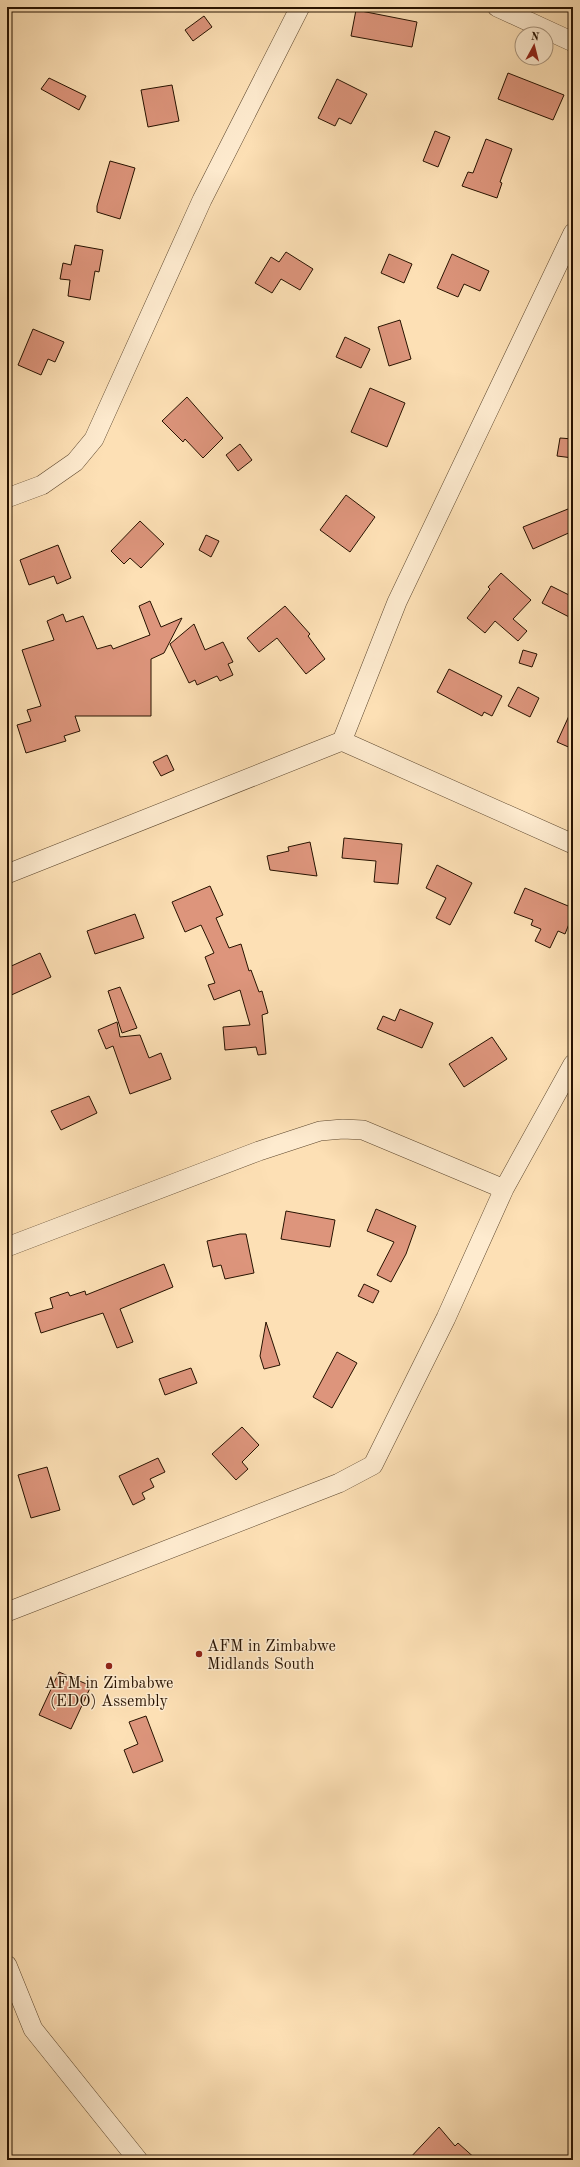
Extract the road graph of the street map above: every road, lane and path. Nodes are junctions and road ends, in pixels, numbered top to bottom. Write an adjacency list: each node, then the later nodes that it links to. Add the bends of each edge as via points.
1 (300, 7): 5 (street, via 202,200 94,439 75,462 42,485)
2 (497, 7): 3 (street)
3 (573, 42)
4 (573, 233): 6 (street, via 397,602)
5 (7, 498)
6 (342, 741): 7 (street); 8 (street)
7 (573, 844)
8 (7, 874)
9 (573, 1064): 10 (street)
10 (504, 1189): 11 (street, via 363,1130 320,1131 259,1151); 12 (street, via 446,1318 373,1464 339,1483)
11 (7, 1247)
12 (7, 1612)
13 (7, 1965): 14 (street, via 33,2029)
14 (138, 2160)

